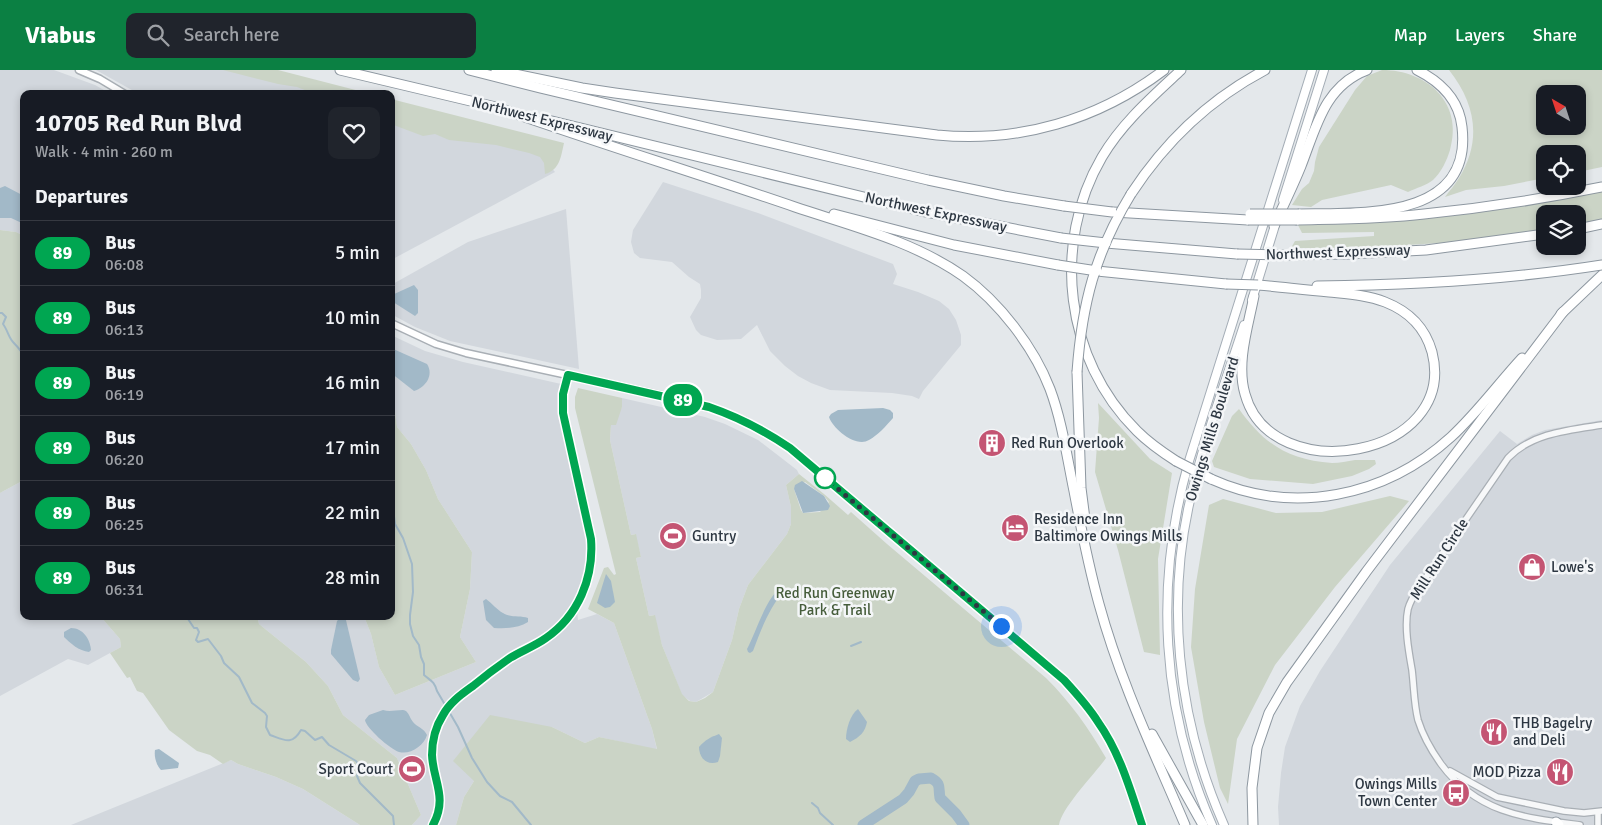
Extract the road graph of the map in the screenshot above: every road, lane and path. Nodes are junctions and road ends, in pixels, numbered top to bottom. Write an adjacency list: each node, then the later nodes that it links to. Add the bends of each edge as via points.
1 (79, 70): 12 (main road)
2 (340, 70): 13 (highway, Northwest Expressway)
3 (470, 70): 16 (highway, Northwest Expressway, bridge, via 937,182 1064,206 1169,216)
4 (496, 70): 5 (highway, via 616,93 965,137 1030,132 1079,118 1124,97)
5 (1164, 70)
6 (1181, 70): 25 (highway, bridge, via 1128,122 1102,158 1078,215 1071,265 1077,324 1096,375 1129,423 1176,461 1233,488 1281,498 1328,496 1394,476 1452,437)
7 (1265, 70): 28 (highway, bridge, via 1228,92 1190,123 1150,166 1106,239 1094,273 1082,320 1077,372 1082,488)
8 (1312, 70): 38 (main road, Owings Mills Boulevard, via 1189,461 1171,542 1167,585 1171,682 1187,758)
9 (1324, 70): 18 (main road, Owings Mills Boulevard)
10 (1367, 70): 18 (highway, via 1343,84 1327,103)
11 (1416, 70): 16 (highway, via 1447,92 1461,118 1462,151 1445,185 1413,205 1387,211)
12 (118, 90)
13 (496, 107): 14 (highway); 20 (highway, Northwest Expressway, bridge, via 921,210 1061,238 1237,254 1286,255 1426,250)
14 (720, 181): 23 (highway, bridge, via 908,234 990,253 1098,271); 28 (highway, via 913,248 950,268 984,294 1018,333 1050,389)
15 (1602, 188): 16 (highway, via 1423,214 1369,218)
16 (1298, 217)
17 (1602, 224): 19 (highway)
18 (1274, 226): 24 (main road, Owings Mills Boulevard)
19 (1586, 227)
20 (1536, 235)
21 (1602, 265): 23 (highway, via 1501,278)
22 (1602, 275): 25 (highway)
23 (1279, 287): 24 (highway, via 1372,298 1397,307 1414,319 1430,345 1434,373 1428,401 1410,424 1374,445 1344,452 1307,448 1265,427 1253,412 1243,385 1244,351)
24 (1254, 296): 39 (main road, Owings Mills Boulevard, via 1193,485 1178,591 1180,655 1190,724 1202,768)
25 (1563, 312): 30 (highway, via 1296,667)
26 (395, 325): 35 (main road, via 436,344 466,353 709,407 745,421 780,441 1064,680 1090,710 1111,743)
27 (1602, 425): 31 (street, Mill Run Circle, via 1547,435 1516,450 1410,604 1407,629 1418,720 1428,744)
28 (1091, 566): 29 (highway)
29 (1111, 643): 36 (highway, via 1125,684); 37 (highway, via 1150,732)
30 (1277, 698): 40 (highway, via 1257,748 1252,788); 41 (highway, via 1259,766)
31 (1444, 767): 33 (street, Mill Run Circle, via 1497,797); 34 (street, Mill Run Circle, via 1462,788 1497,809)
32 (1600, 811): 33 (street, Mill Run Circle); 43 (street)
33 (1584, 813): 42 (street)
34 (1557, 823): 42 (street, Mill Run Circle)
35 (1142, 825)
36 (1186, 825)
37 (1203, 825)
38 (1212, 825)
39 (1224, 825)
40 (1253, 825)
41 (1259, 825)
42 (1580, 825)
43 (1598, 825)

